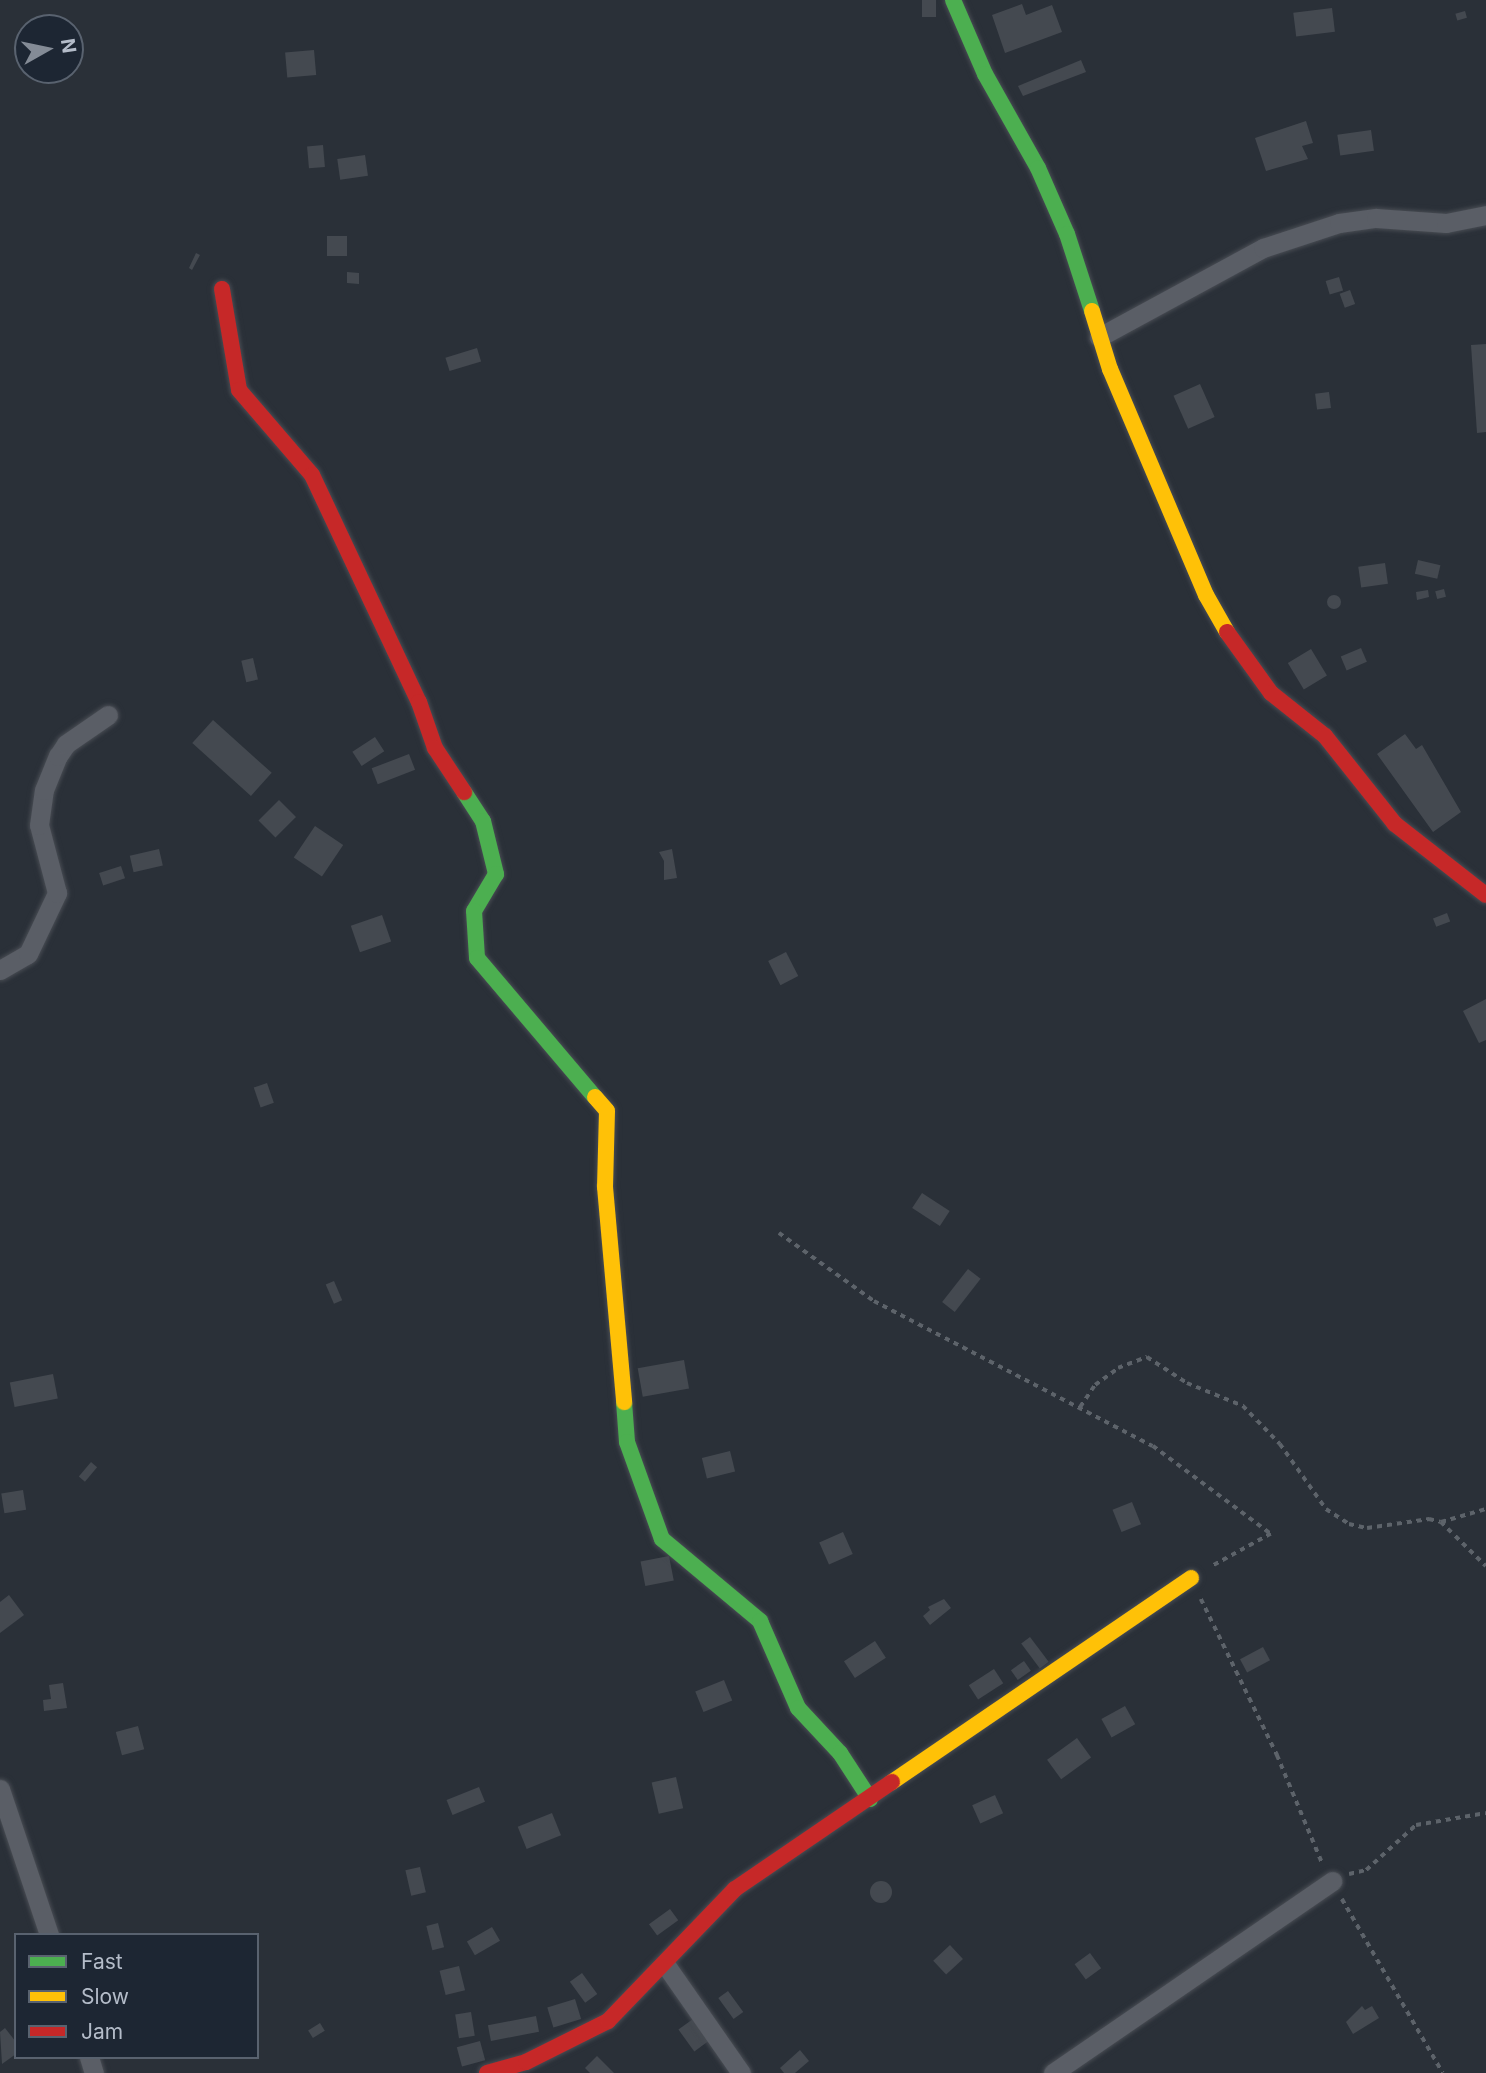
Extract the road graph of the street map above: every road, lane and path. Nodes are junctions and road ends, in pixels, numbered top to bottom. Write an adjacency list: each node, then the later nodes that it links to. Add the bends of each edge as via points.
1 (953, 0): 4 (street, via 985,74 1038,167 1066,234)
2 (1486, 215): 4 (street, via 1446,223 1376,218 1339,223 1263,248)
3 (222, 289): 15 (street, via 239,390 312,475 419,702 435,748 483,821 496,874 474,911 477,958 607,1111 605,1187 627,1442 662,1539 760,1621 798,1708 840,1754)
4 (1098, 337): 6 (street, via 1206,595 1243,658 1284,707 1333,744 1395,824)
5 (108, 715): 7 (street, via 66,744 58,756 44,790 39,825 57,893 28,954)
6 (1486, 895)
7 (0, 970)
8 (779, 1233): 9 (path, via 874,1301)
9 (1080, 1407): 11 (path, via 1095,1385 1118,1368 1147,1357 1187,1383 1243,1406 1280,1444 1326,1509 1349,1524 1367,1528); 13 (path, via 1153,1446 1271,1534)
10 (1486, 1509): 11 (path)
11 (1441, 1522): 12 (path)
12 (1486, 1566)
13 (1191, 1578): 15 (street); 17 (path)
14 (0, 1789): 18 (street)
15 (870, 1799): 19 (street, via 735,1889)
16 (1486, 1814): 17 (path, via 1416,1825 1366,1870)
17 (1332, 1881): 22 (street); 23 (path)
18 (47, 1933)
19 (664, 1964): 20 (street, via 608,2021 526,2062); 21 (street)
20 (487, 2073)
21 (741, 2073)
22 (1053, 2073)
23 (1443, 2073)

